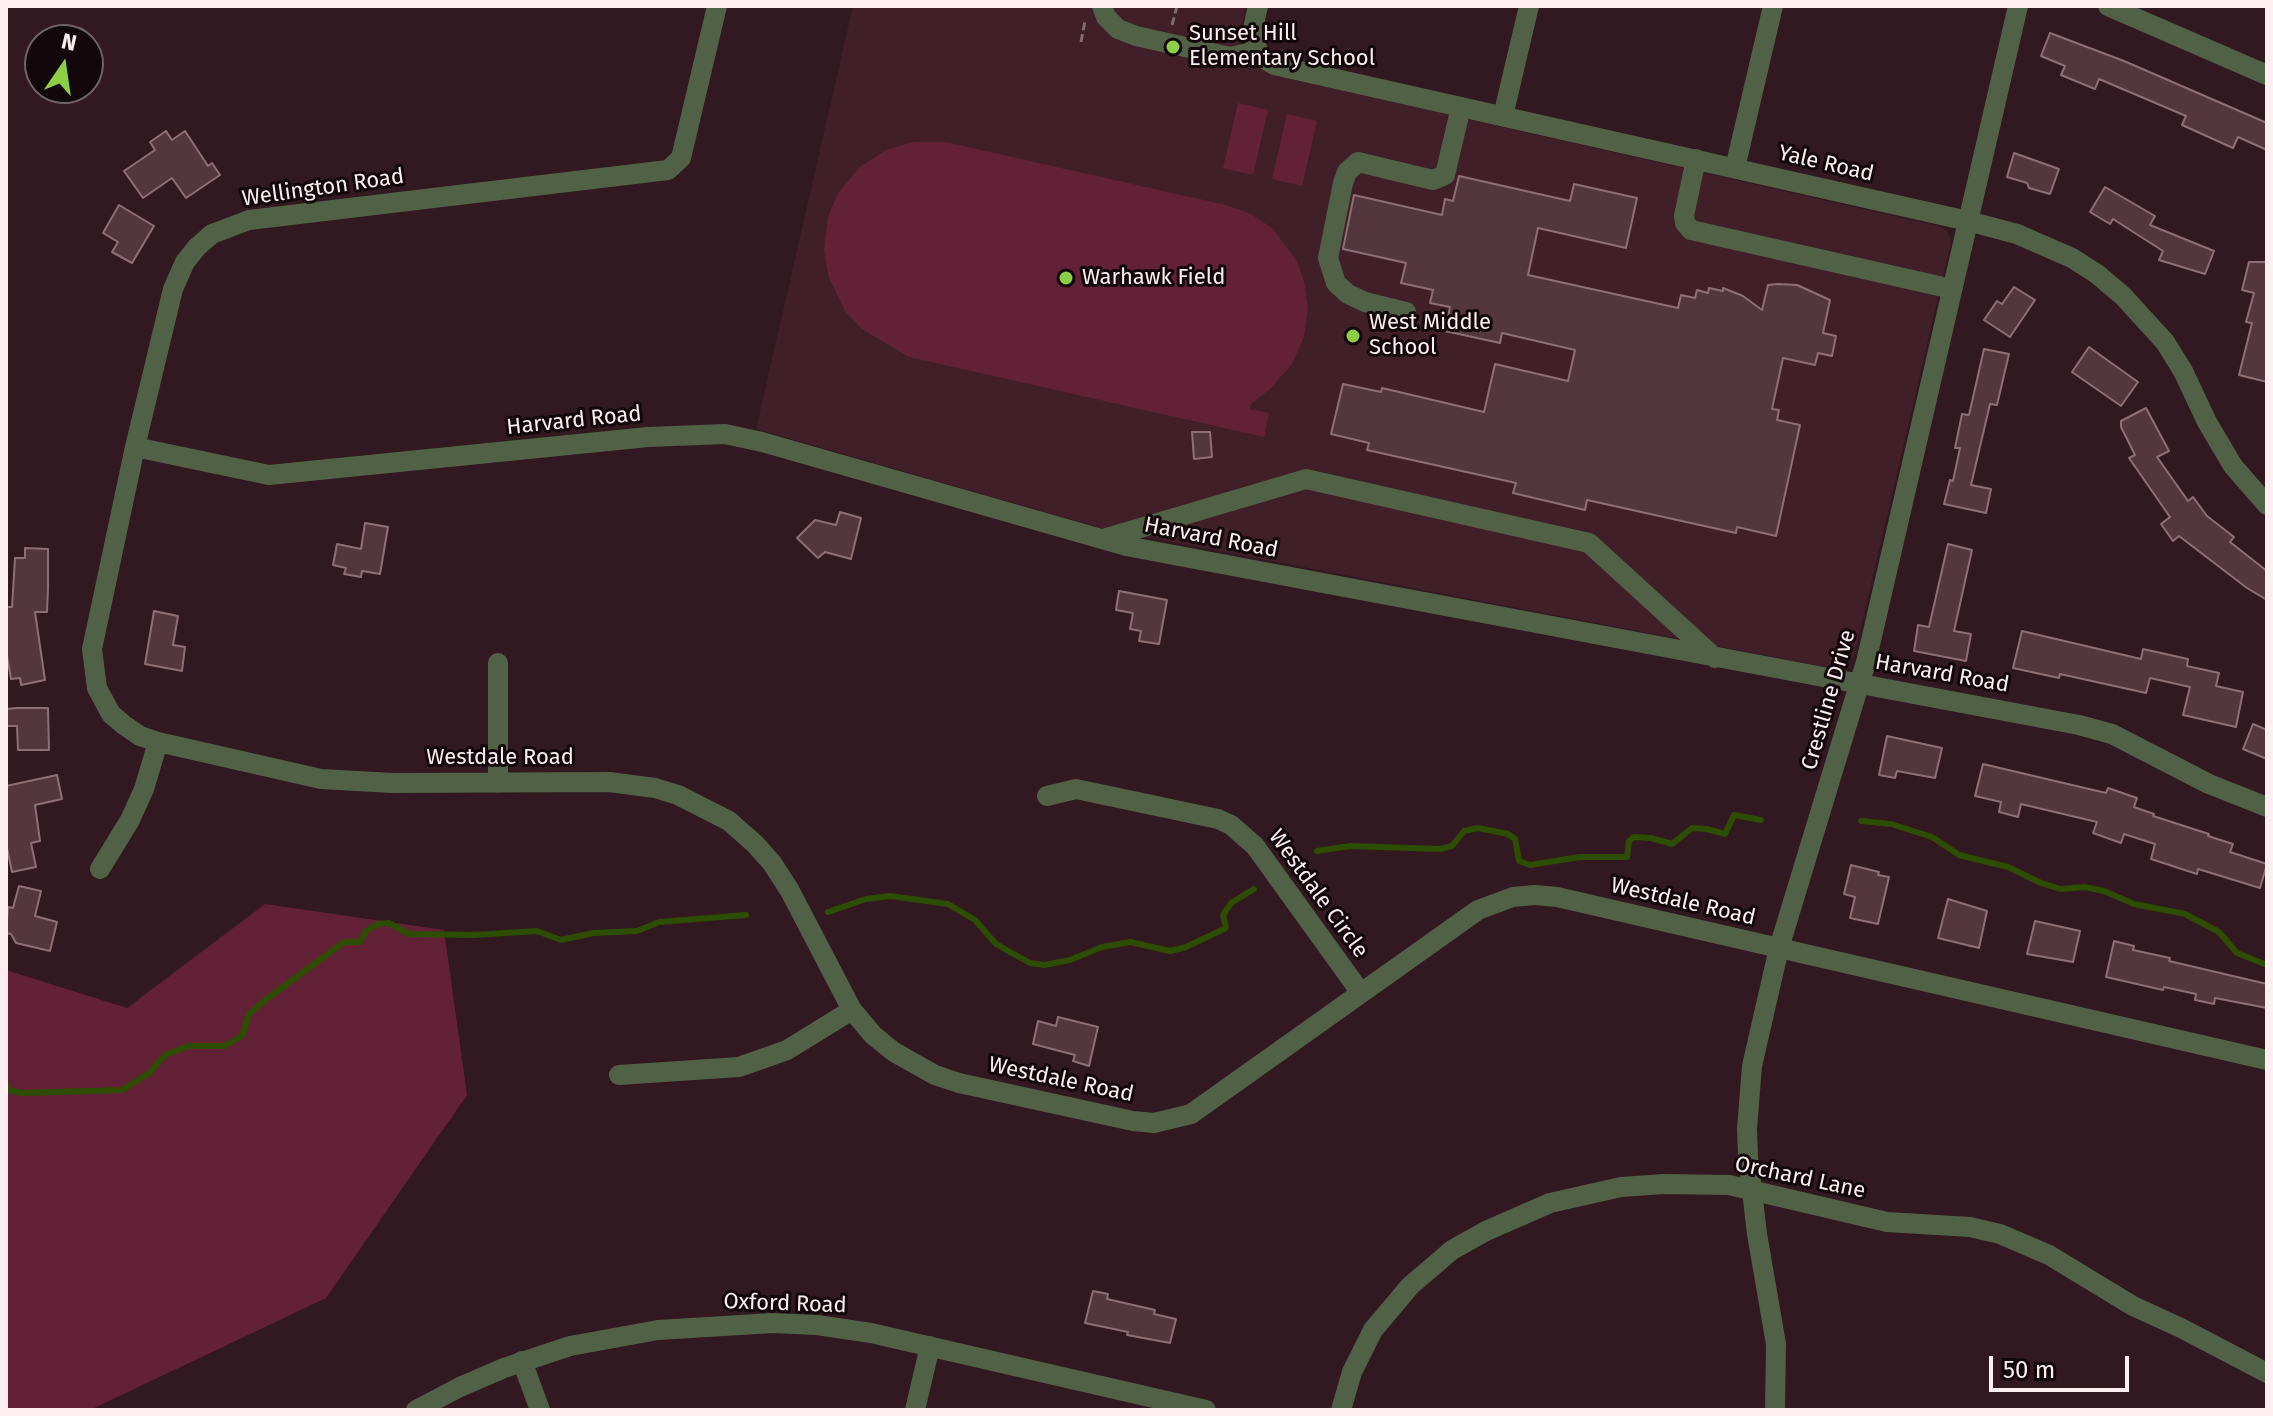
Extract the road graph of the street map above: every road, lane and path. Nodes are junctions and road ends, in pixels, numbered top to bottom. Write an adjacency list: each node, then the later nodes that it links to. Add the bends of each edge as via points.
1 (717, 6): 20 (street, Wellington Road, via 684,149 668,170 281,215 240,222 212,234 176,280)
2 (1177, 6): 9 (path)
3 (1258, 6): 11 (street, via 1252,33)
4 (1529, 6): 14 (street)
5 (1773, 6): 16 (street)
6 (2018, 6): 17 (street, Crestline Drive)
7 (2108, 6): 12 (street)
8 (1094, 12): 10 (path); 11 (street, via 1136,36 1230,57)
9 (1172, 25)
10 (1081, 42)
11 (1258, 51): 13 (street, Yale Road, via 1274,65)
12 (2267, 75)
13 (1461, 107): 14 (street, Yale Road); 19 (street, via 1445,175 1433,180 1358,162 1343,183 1328,258 1336,283 1365,302)
14 (1503, 116): 15 (street, Yale Road)
15 (1696, 159): 16 (street, Yale Road); 18 (street, via 1684,216 1691,230)
16 (1735, 168): 17 (street, Yale Road)
17 (1968, 221): 18 (street, Crestline Drive); 21 (street, Yale Road, via 2048,246 2123,296 2165,342 2233,466)
18 (1952, 289): 25 (street, Crestline Drive)
19 (1406, 312)
20 (135, 447): 22 (street, Harvard Road, via 269,475 725,434); 26 (street, Wellington Road, via 92,649)
21 (2267, 505)
22 (1099, 540): 23 (street, Harvard Road); 23 (street, via 1306,479 1589,543)
23 (1715, 658): 25 (street, Harvard Road)
24 (498, 663): 28 (street)
25 (1861, 684): 30 (street, Harvard Road, via 2101,731); 32 (street, Crestline Drive)
26 (105, 706): 27 (street, Westdale Road, via 124,725)
27 (158, 742): 28 (street, Westdale Road, via 321,779); 31 (street, via 130,820)
28 (498, 783): 34 (street, Westdale Road, via 632,783 678,795 729,821 772,863)
29 (1047, 796): 33 (street, Westdale Circle, via 1076,789 1231,825 1255,846)
30 (2267, 807)
31 (100, 869)
32 (1779, 948): 33 (street, Westdale Road, via 1557,897 1513,897 1478,910); 35 (street, Westdale Road); 37 (street, Crestline Drive, via 1748,1099)
33 (1361, 993): 34 (street, Westdale Road, via 1191,1114 1154,1123 935,1075 894,1052)
34 (852, 1010): 36 (street, via 787,1050 739,1067)
35 (2267, 1060)
36 (619, 1075)
37 (1752, 1190): 40 (street, Orchard Lane, via 1887,1222 2000,1234); 45 (street, Orchard Lane, via 1729,1185 1621,1187 1550,1203 1486,1231 1427,1268 1392,1305 1360,1353); 46 (street, Crestline Drive, via 1776,1344)
38 (930, 1346): 39 (street, Oxford Road, via 817,1325 738,1323 612,1337); 43 (street); 44 (street, Oxford Road)
39 (522, 1361): 41 (street, Oxford Road); 42 (street)
40 (2267, 1373)
41 (416, 1410)
42 (540, 1410)
43 (915, 1410)
44 (1206, 1410)
45 (1341, 1410)
46 (1775, 1410)

